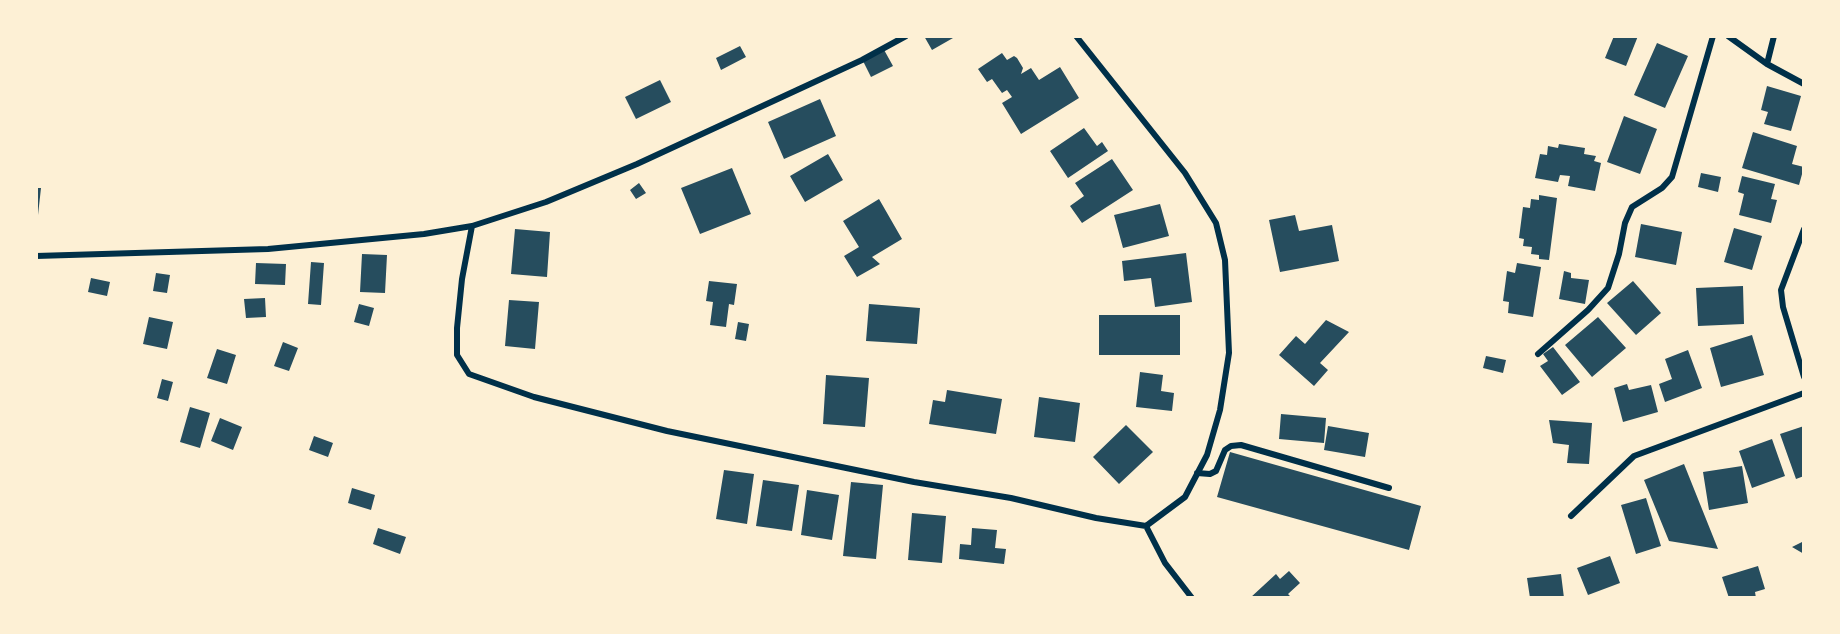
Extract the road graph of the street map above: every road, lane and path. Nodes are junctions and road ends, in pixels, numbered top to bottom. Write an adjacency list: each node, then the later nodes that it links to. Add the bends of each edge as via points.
1 (906, 36): 8 (street, via 638,164 546,202)
2 (1076, 36): 14 (street, via 1185,173 1216,223 1225,260 1229,353 1220,410 1207,455)
3 (1713, 36): 11 (street, via 1672,177 1632,207 1608,288)
4 (1728, 36): 6 (street)
5 (1774, 36): 6 (street)
6 (1767, 64): 7 (street)
7 (1804, 84)
8 (472, 226): 10 (street, via 268,249); 17 (street, via 457,328 458,355 470,374 534,397 667,431)
9 (1804, 229): 12 (street, via 1781,290 1782,307)
10 (36, 256)
11 (1538, 354)
12 (1804, 377)
13 (1804, 393): 16 (street, via 1634,456)
14 (1197, 473): 15 (street, via 1216,471 1225,450 1241,445); 17 (street, via 1185,497)
15 (1389, 488)
16 (1571, 516)
17 (1146, 526): 18 (street, via 1166,563)
18 (1192, 598)

